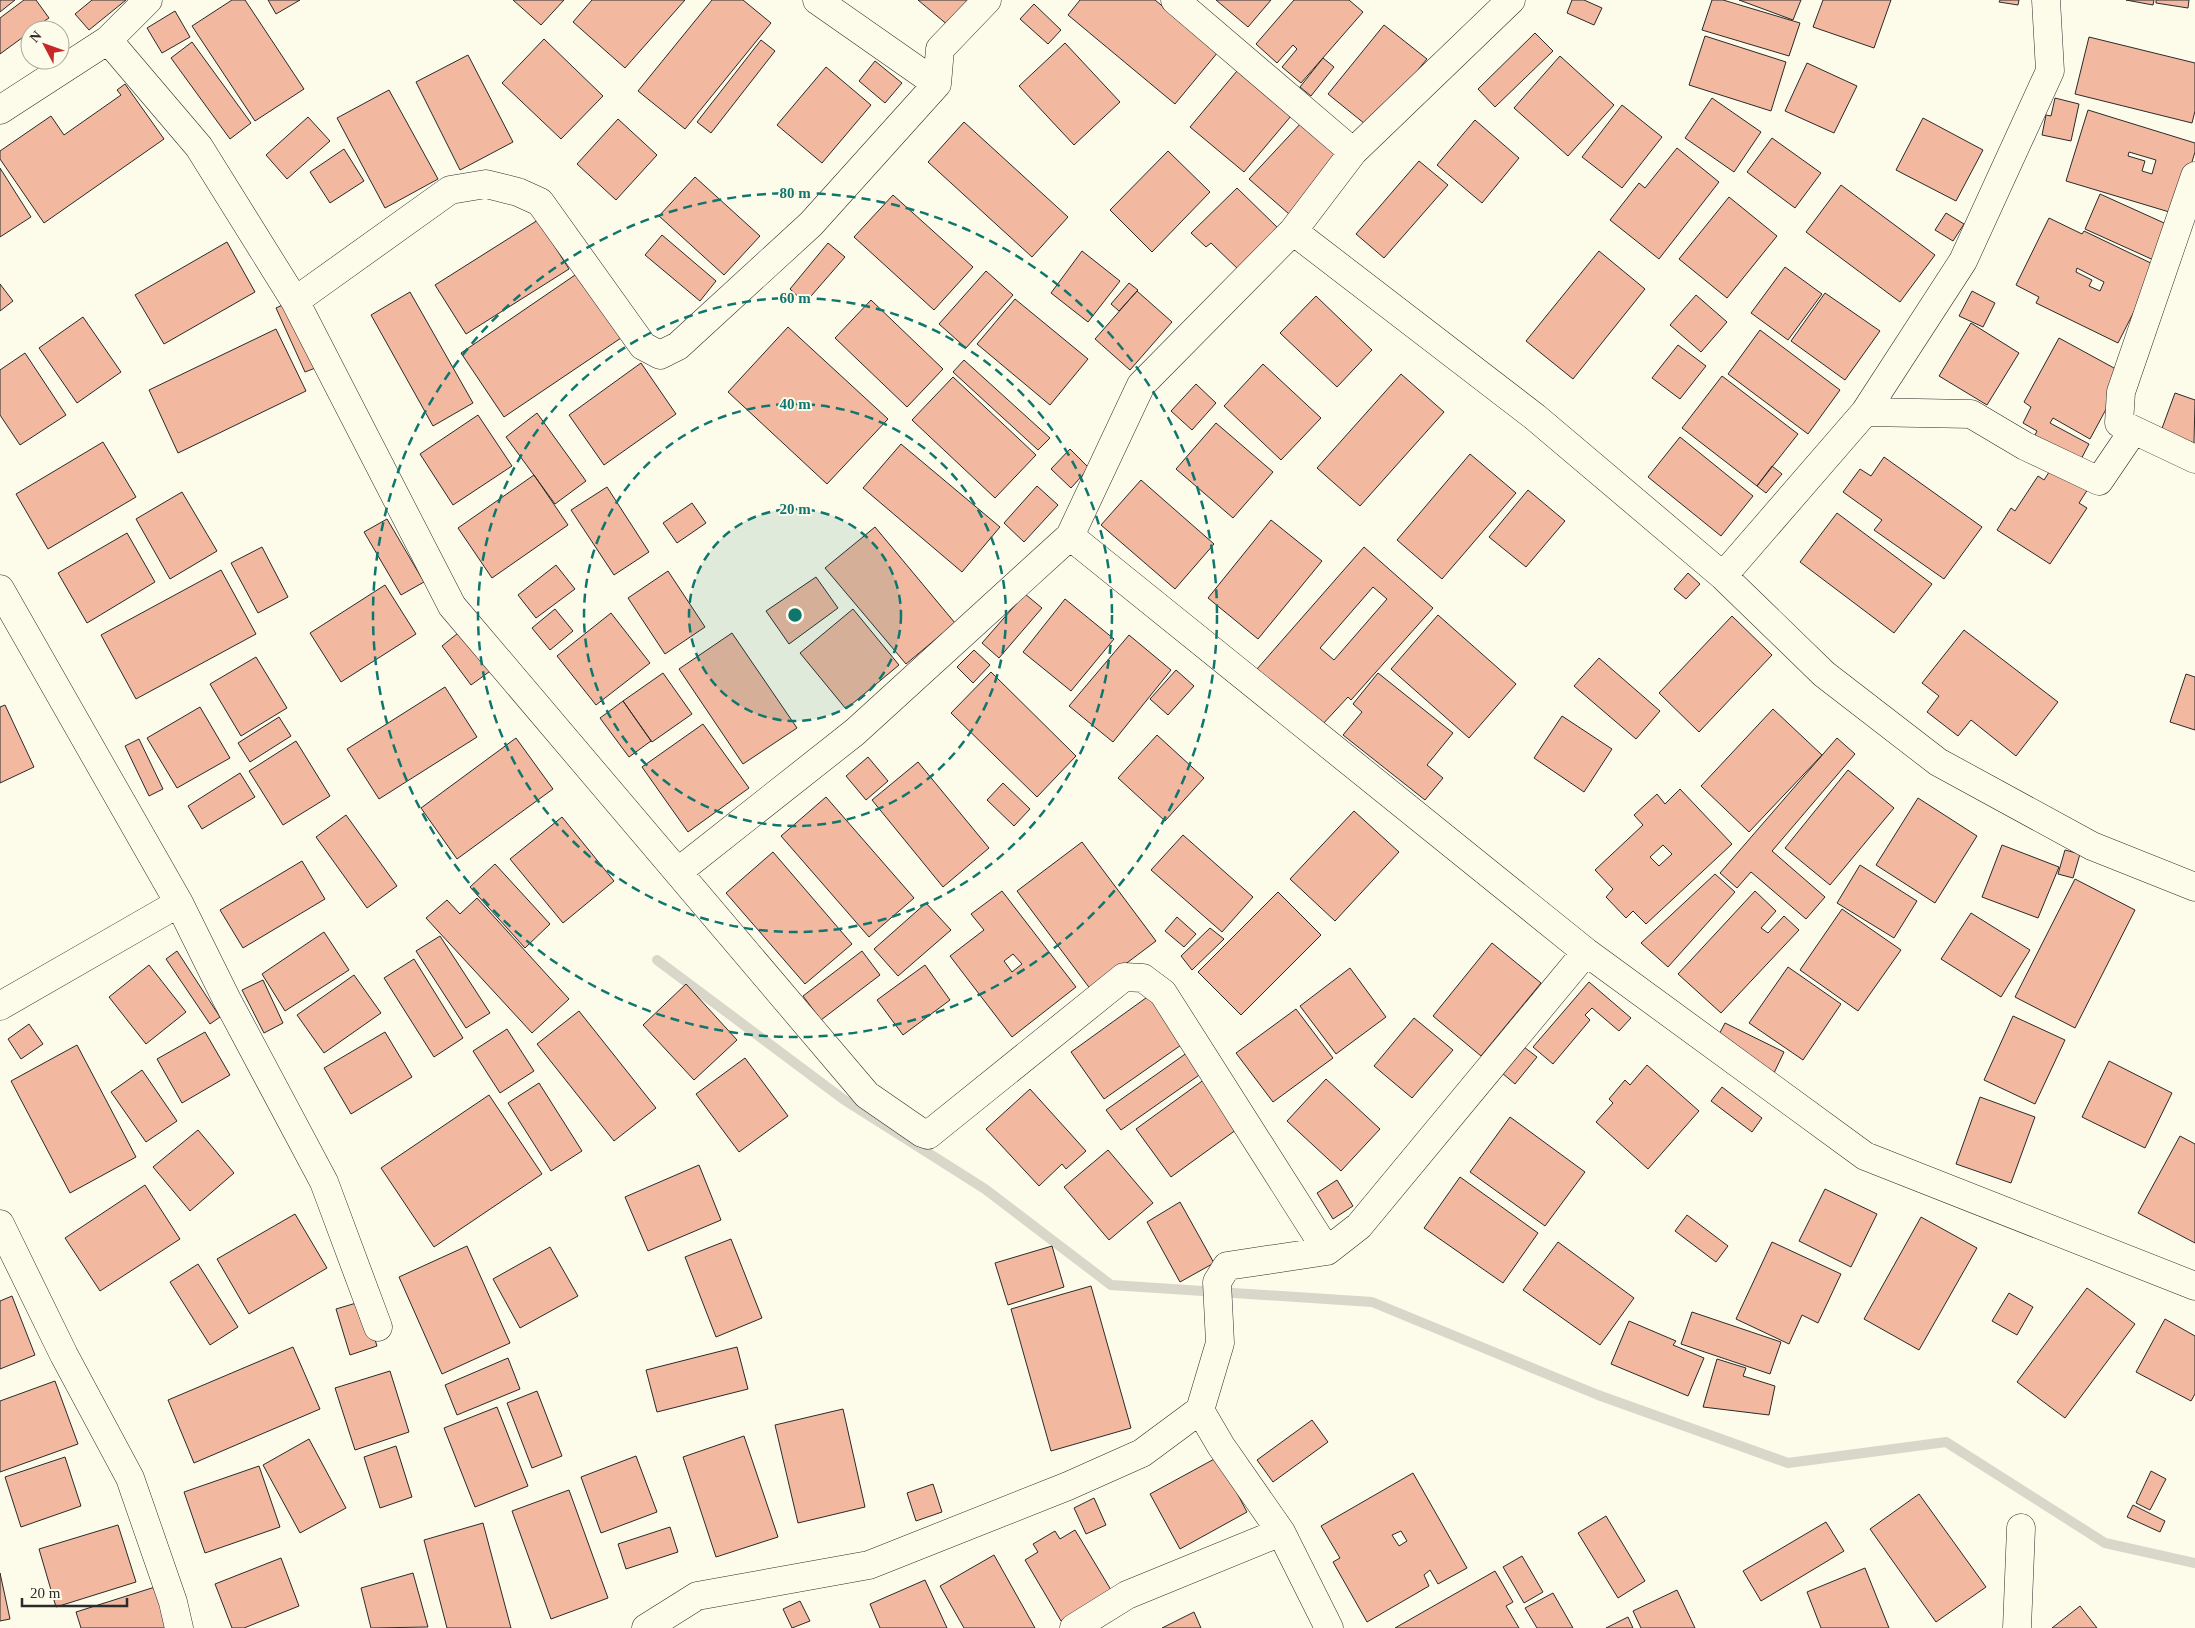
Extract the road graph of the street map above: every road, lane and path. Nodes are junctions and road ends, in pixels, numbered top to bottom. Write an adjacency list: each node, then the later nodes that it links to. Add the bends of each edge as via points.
1 (148, 0): 7 (street)
2 (817, 0): 8 (street)
3 (987, 0): 8 (street, via 940,49)
4 (1175, 0): 10 (street)
5 (1511, 0): 10 (street)
6 (2046, 0): 15 (street, via 2050,71 1963,261)
7 (108, 40): 9 (street); 14 (street, via 199,148)
8 (937, 84): 14 (street, via 811,224 678,346 660,355 643,346 540,202 518,192 486,184 450,190)
9 (0, 110)
10 (1353, 152): 13 (street)
11 (2195, 176): 12 (street)
12 (2188, 220): 16 (street, via 2121,392 2119,423)
13 (1294, 232): 18 (street, via 1141,385); 19 (street, via 1535,416)
14 (295, 301): 21 (street, via 452,606)
15 (1865, 412): 16 (street, via 1971,414 2026,446 2099,480); 19 (street)
16 (2133, 431): 17 (street)
17 (2195, 459)
18 (1070, 536): 21 (street, via 855,732); 24 (street)
19 (1723, 576): 22 (street, via 1824,674 1938,762 2092,846)
20 (0, 589): 23 (street)
21 (679, 871): 27 (street, via 867,1096 922,1134 932,1132 1124,977 1142,978 1164,993)
22 (2195, 887)
23 (178, 903): 25 (street); 29 (street, via 324,1182)
24 (1586, 952): 27 (street, via 1359,1226); 28 (street, via 1865,1156)
25 (0, 1006)
26 (0, 1224): 33 (street, via 64,1355 130,1478 174,1602)
27 (1327, 1251): 30 (street, via 1227,1266 1217,1282 1220,1343)
28 (2195, 1286)
29 (378, 1327)
30 (1200, 1410): 32 (street); 34 (street, via 1142,1453 968,1526 869,1564 697,1596)
31 (2021, 1528): 37 (street)
32 (1281, 1532): 35 (street, via 1127,1595); 36 (street)
33 (179, 1628)
34 (646, 1628)
35 (1074, 1628)
36 (1329, 1628)
37 (2017, 1628)

